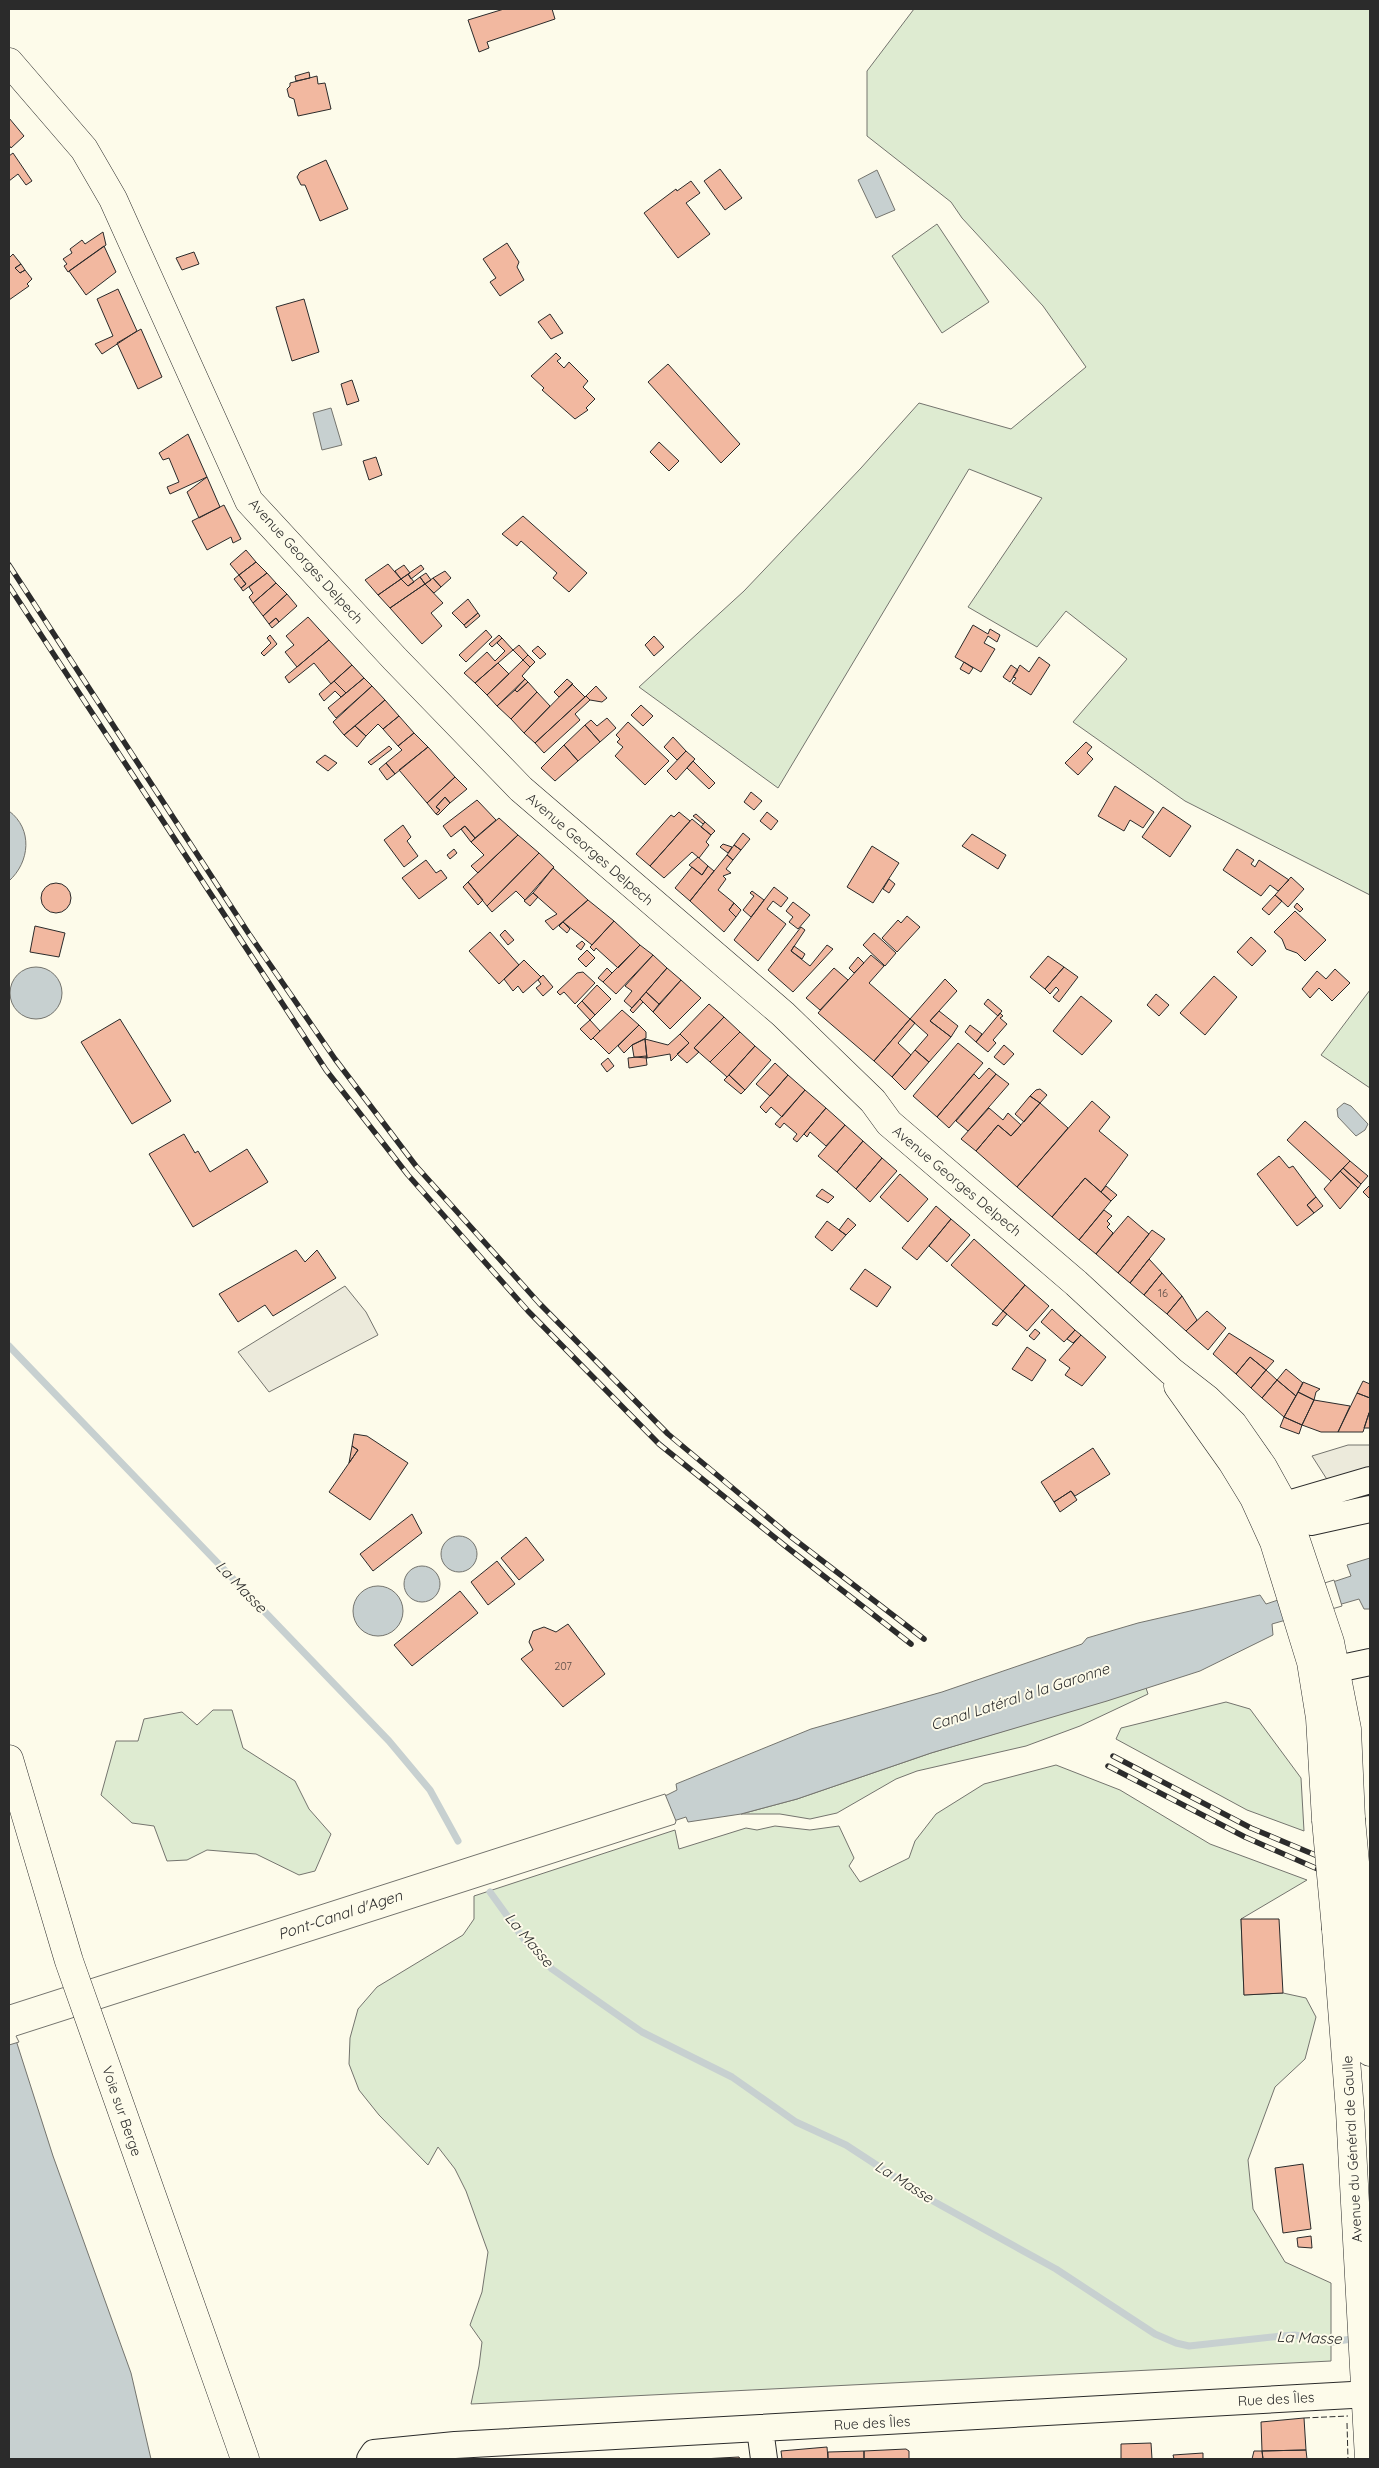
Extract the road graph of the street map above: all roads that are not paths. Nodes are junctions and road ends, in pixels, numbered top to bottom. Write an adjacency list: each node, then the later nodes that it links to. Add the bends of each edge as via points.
1 (9, 62): 2 (main road, Avenue Georges Delpech, via 84,149 114,199 249,501 521,789 789,1019 873,1101 889,1123 1076,1283)
2 (1171, 1371): 3 (main road); 5 (main road, Avenue Georges Delpech, via 1207,1398 1233,1424 1263,1467)
3 (1188, 1404): 5 (street, via 1212,1421); 7 (main road, via 1232,1462 1254,1498)
4 (1370, 1480): 5 (street)
5 (1282, 1505): 7 (main road, Avenue Georges Delpech)
6 (1370, 1509): 7 (street)
7 (1294, 1534): 8 (main road)
8 (1338, 1660): 10 (main road, Avenue du Général de Gaulle, via 1347,1729); 10 (main road, via 1320,1718)
9 (9, 1759): 16 (main road, Voie sur Berge, via 69,1960)
10 (1339, 1819): 11 (main road, Avenue du Général de Gaulle, bridge, via 1348,1928)
11 (1360, 2003): 12 (main road, Avenue du Général de Gaulle); 13 (main road, Avenue du Général de Gaulle)
12 (1370, 2052)
13 (1362, 2390): 14 (street, Rue des Îles); 18 (main road, Avenue du Général de Gaulle)
14 (760, 2429): 15 (street, Rue des Îles, via 455,2445); 17 (street)
15 (372, 2456)
16 (245, 2459)
17 (764, 2459)
18 (1369, 2459)

